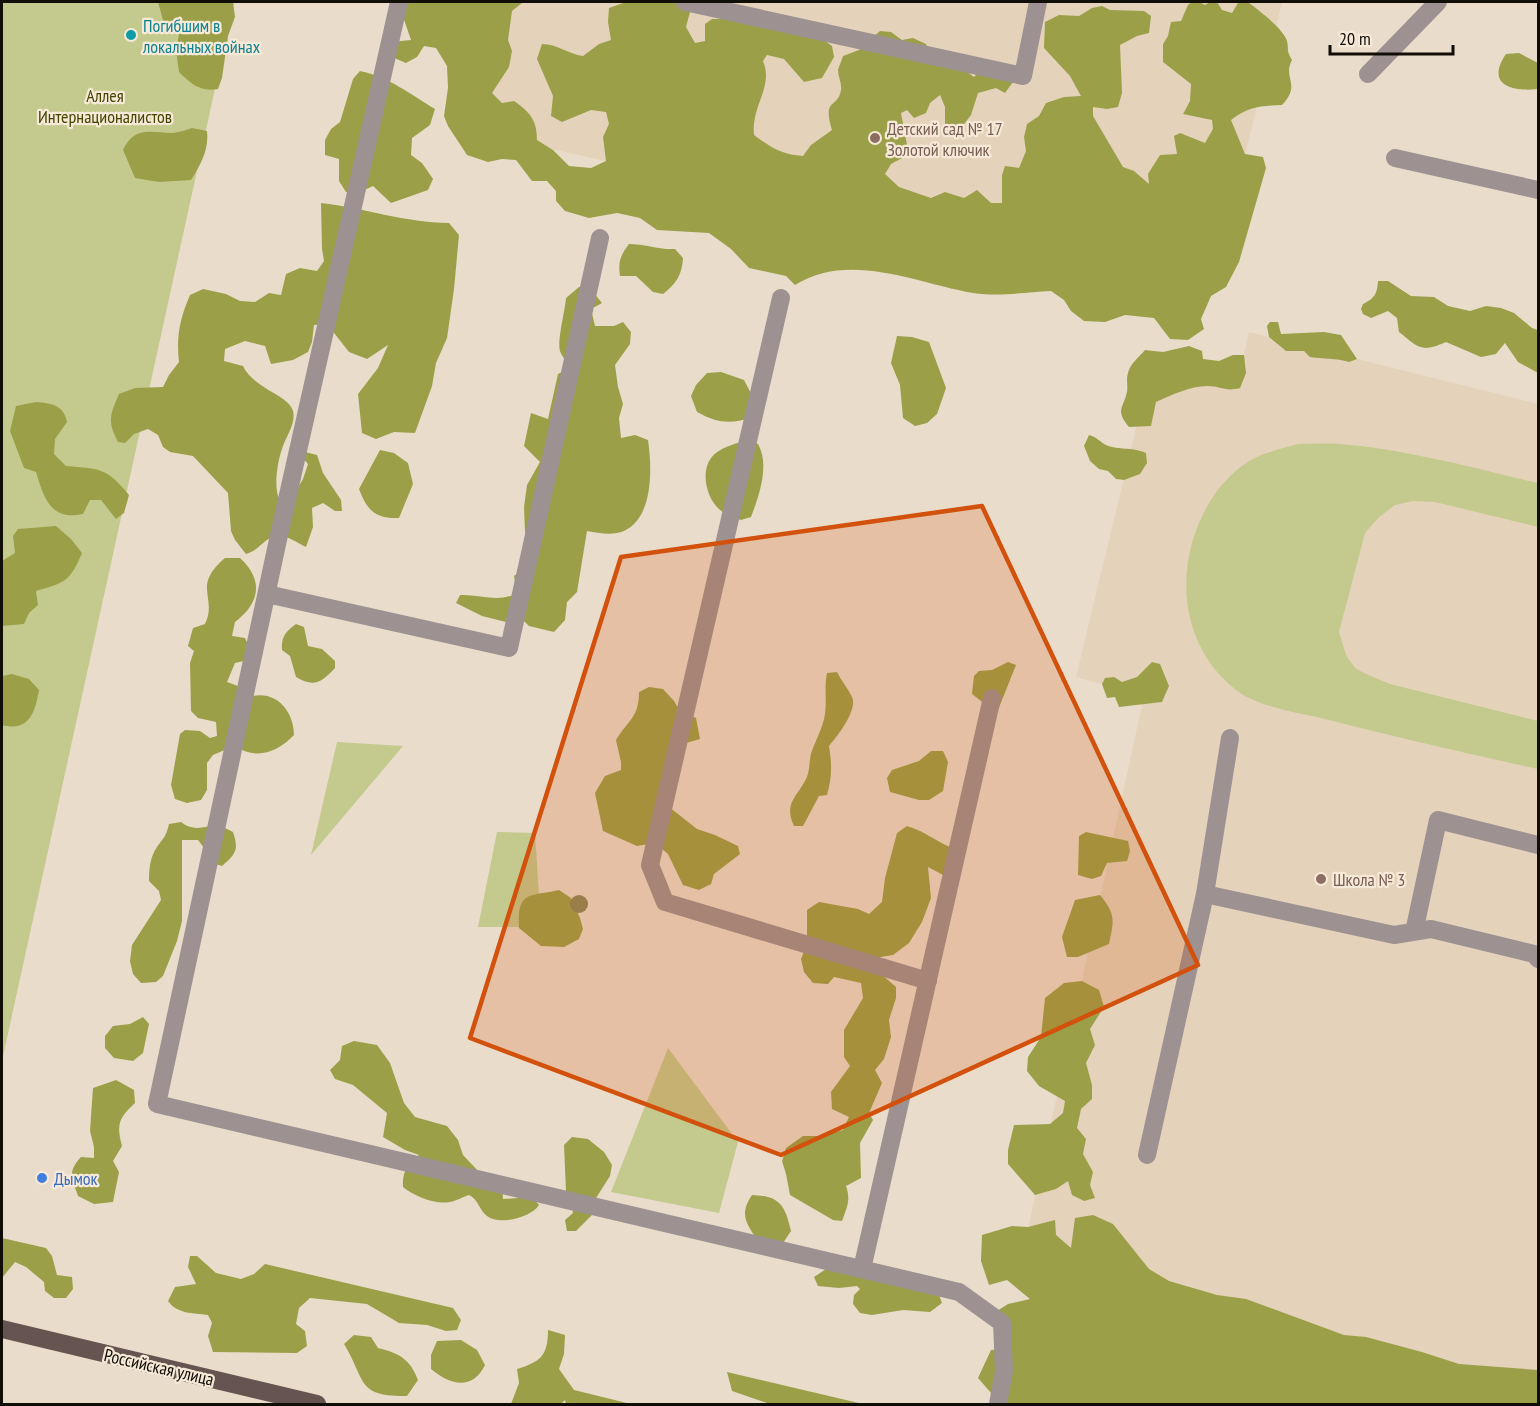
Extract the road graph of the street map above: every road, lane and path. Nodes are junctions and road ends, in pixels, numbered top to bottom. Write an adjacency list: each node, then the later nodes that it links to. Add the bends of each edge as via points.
1 (399, 2): 10 (lane)
2 (685, 2): 3 (lane, via 1023,76)
3 (1038, 2)
4 (1438, 2): 5 (lane)
5 (1368, 74)
6 (1395, 158): 7 (lane)
7 (1539, 190)
8 (600, 238): 10 (lane, via 509,648)
9 (782, 298): 17 (lane, via 650,866 665,902)
10 (267, 594): 19 (lane, via 157,1104)
11 (992, 698): 17 (lane)
12 (1230, 738): 14 (lane)
13 (1539, 845): 15 (lane, via 1438,820)
14 (1205, 894): 15 (lane, via 1394,935); 18 (lane)
15 (1414, 932): 16 (lane, via 1431,929 1534,954)
16 (1539, 959)
17 (928, 981): 19 (lane)
18 (1147, 1155)
19 (862, 1269): 22 (lane, via 959,1292 1002,1323 1004,1371)
20 (2, 1329): 21 (main road, Российская улица)
21 (317, 1404)
22 (998, 1404)

